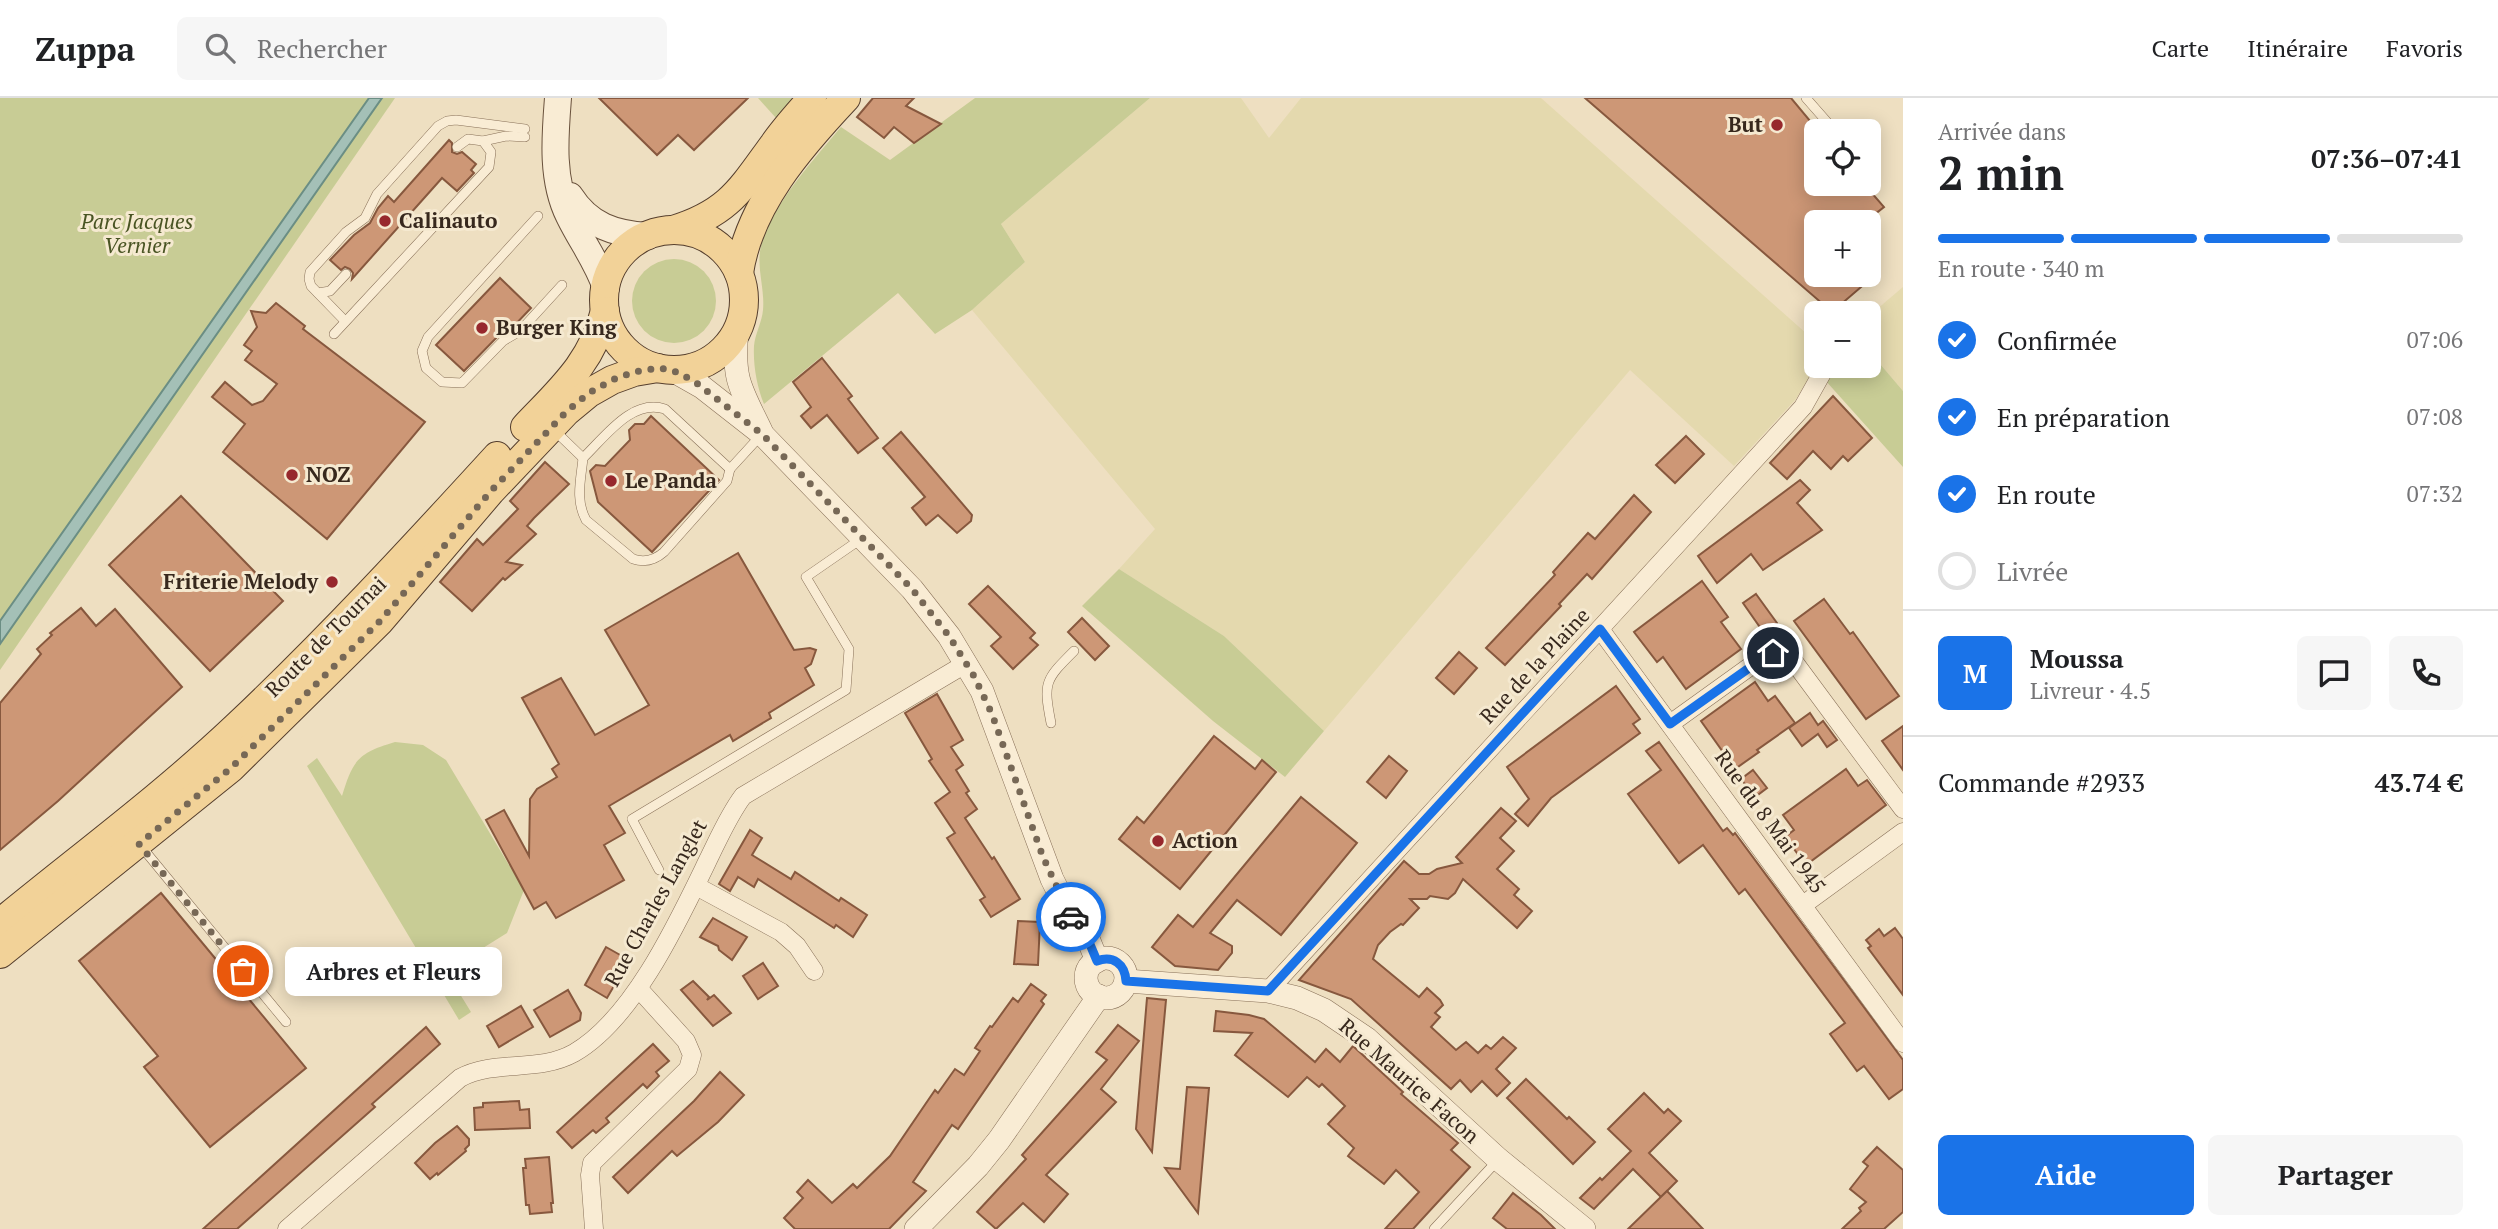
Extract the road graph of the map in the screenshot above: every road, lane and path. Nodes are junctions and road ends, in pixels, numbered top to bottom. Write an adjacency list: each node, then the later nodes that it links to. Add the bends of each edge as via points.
1 (558, 98): 9 (main road)
2 (812, 98): 12 (main road, via 726,205)
3 (824, 98): 10 (lane)
4 (846, 98): 14 (main road, via 810,138 766,200 748,235)
5 (1806, 98): 6 (lane)
6 (1824, 119)
7 (483, 141): 8 (lane, via 468,139); 16 (lane, via 525,133 456,120 442,123 377,194 360,222 313,268 309,283); 18 (lane, via 491,152 486,171)
8 (457, 147)
9 (556, 151): 12 (main road, via 571,198 588,218 610,230); 17 (main road, via 563,204 594,258)
10 (763, 176)
11 (538, 216): 15 (lane, via 428,337 422,351 426,368 447,383 466,381)
12 (681, 231): 14 (main road, via 709,240 724,251); 17 (main road, via 633,244 620,256 611,271)
13 (346, 274): 16 (lane, via 330,291)
14 (739, 274): 19 (main road, via 744,302)
15 (562, 285)
16 (318, 293): 18 (lane)
17 (607, 317): 21 (main road, via 619,343 633,357); 42 (main road, Route de Tournai, via 576,372 399,563 254,709 203,757)
18 (345, 321): 20 (lane)
19 (737, 331): 21 (main road, via 726,348 710,360 692,368); 25 (street, via 736,374)
20 (334, 334)
21 (665, 369): 24 (main road, Route de Tournai, via 624,375 600,386); 25 (street, via 702,387)
22 (588, 373): 28 (lane)
23 (1819, 378): 31 (street, Rue de la Plaine, via 1803,407)
24 (550, 427): 26 (lane); 38 (main road, Route de Tournai, via 380,621 231,768)
25 (762, 434): 27 (lane); 29 (street)
26 (583, 458): 27 (lane, via 632,413 655,406 665,409); 27 (lane, via 579,499 586,520 639,561 664,552 727,481)
27 (730, 469)
28 (440, 533)
29 (862, 538): 33 (street, via 924,603); 39 (lane, via 806,577 849,649 846,690 632,819)
30 (367, 611): 43 (lane, via 213,762)
31 (1600, 629): 35 (street, Rue du 8 Mai 1945); 49 (street, Rue de la Plaine)
32 (1074, 651): 34 (lane, via 1047,685)
33 (967, 663): 40 (street, Rue Charles Langlet, via 743,796); 45 (street, via 992,714 1052,879)
34 (1051, 723)
35 (1670, 724): 36 (street, via 1766,656 1789,655); 41 (street, Rue du 8 Mai 1945)
36 (1903, 809)
37 (1903, 832): 41 (street)
38 (139, 844): 44 (main road, Route de Tournai); 51 (lane)
39 (659, 870)
40 (696, 886): 46 (street, via 782,932); 48 (street, Rue Charles Langlet)
41 (1803, 905): 52 (street, Rue du 8 Mai 1945)
42 (0, 923)
43 (0, 936)
44 (0, 954)
45 (1097, 961): 47 (street, via 1118,962); 50 (street, via 1089,968 1087,979 1090,990)
46 (814, 971)
47 (1126, 981): 49 (street, Rue Maurice Facon); 50 (street, via 1118,994)
48 (639, 989): 54 (street, Rue Charles Langlet, via 589,1042 564,1058 484,1069 460,1078); 55 (street, via 687,1041 692,1055 688,1069 592,1163)
49 (1268, 991): 53 (street, Rue Maurice Facon, via 1308,1003 1353,1028)
50 (1099, 996): 56 (street, via 989,1153)
51 (286, 1022)
52 (1903, 1043)
53 (1498, 1159): 57 (lane); 58 (street, Rue Maurice Facon)
54 (287, 1229)
55 (594, 1229)
56 (916, 1229)
57 (1434, 1229)
58 (1584, 1229)

